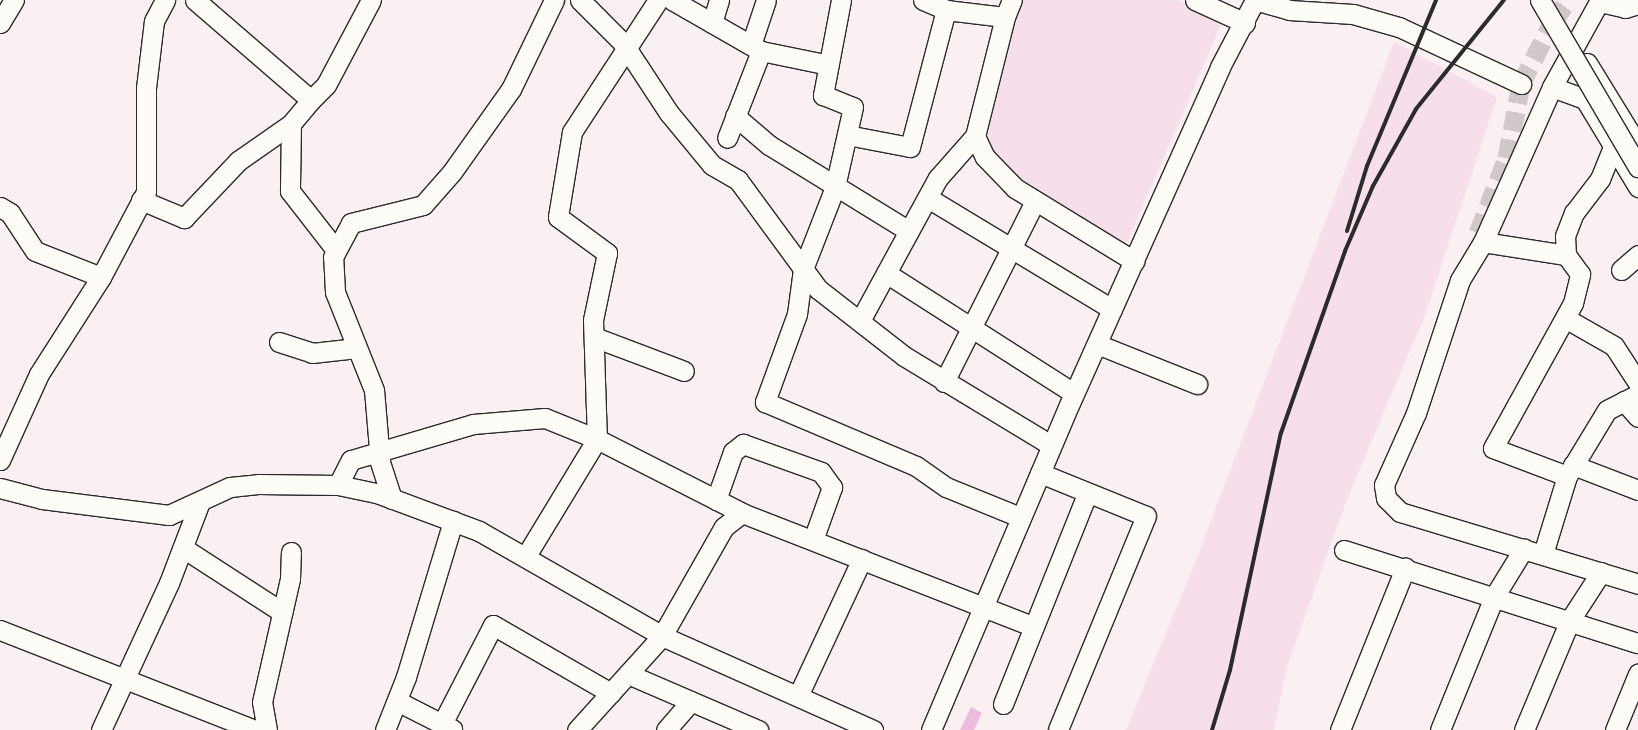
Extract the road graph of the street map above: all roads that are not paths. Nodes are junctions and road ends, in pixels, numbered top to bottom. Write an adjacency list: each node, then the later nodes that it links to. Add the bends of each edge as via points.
1 (14, 0): 21 (street)
2 (165, 0): 42 (street, via 154,21 151,40 146,88 146,192)
3 (195, 0): 30 (street)
4 (371, 0): 30 (street, via 326,86)
5 (554, 0): 48 (street, via 511,89 452,172 423,205 351,223)
6 (580, 0): 25 (street)
7 (658, 0): 25 (street)
8 (672, 0): 22 (street)
9 (719, 0): 22 (street)
10 (766, 0): 26 (street)
11 (841, 0): 27 (street)
12 (924, 0): 19 (street)
13 (1012, 0): 20 (street)
14 (1195, 0): 23 (street)
15 (1255, 0): 23 (street); 28 (street, via 1289,10 1353,14 1399,27)
16 (1540, 0): 38 (street, bridge)
17 (1600, 1): 18 (street, via 1625,8); 24 (street)
18 (1638, 4)
19 (946, 10): 20 (street); 33 (street, via 910,147)
20 (1005, 17): 34 (street)
21 (0, 23)
22 (712, 23): 26 (street)
23 (1245, 23): 51 (street, via 1220,67)
24 (1576, 45): 29 (street); 37 (street)
25 (626, 47): 52 (street, via 670,113 712,165 738,180); 60 (street, via 572,132 558,217 607,253)
26 (756, 48): 27 (street); 31 (street)
27 (829, 65): 33 (street, via 823,95 853,108)
28 (1521, 84)
29 (1552, 87): 36 (street, via 1585,99); 46 (street)
30 (311, 100): 32 (street)
31 (735, 116): 35 (street); 39 (street, via 769,145)
32 (291, 124): 42 (street, via 238,160 184,218); 48 (street, via 290,190)
33 (847, 135): 39 (street)
34 (975, 136): 41 (street); 43 (street, via 985,157 1015,188)
35 (727, 138)
36 (1614, 145): 40 (street); 50 (street, via 1600,179 1574,213 1565,236)
37 (1638, 146)
38 (1638, 167)
39 (835, 187): 45 (street); 52 (street)
40 (1638, 187)
41 (928, 198): 45 (street); 47 (street)
42 (141, 200): 55 (street)
43 (1035, 201): 47 (street); 51 (street)
44 (0, 207): 55 (street, via 10,213 35,251)
45 (909, 231): 54 (street)
46 (1483, 242): 50 (street); 89 (street, via 1460,280 1416,413 1384,485 1386,498 1400,512)
47 (1011, 248): 56 (street); 59 (street)
48 (336, 250): 63 (street, via 336,292)
49 (1638, 254): 53 (street)
50 (1566, 255): 57 (street, via 1580,274)
51 (1134, 261): 56 (street)
52 (803, 269): 58 (street, via 818,289); 85 (street, via 797,314 765,402 916,466 946,486)
53 (1621, 270)
54 (886, 273): 58 (street); 59 (street)
55 (102, 278): 74 (street, via 39,374)
56 (1112, 309): 62 (street)
57 (1565, 318): 66 (street, via 1614,346); 75 (street, via 1493,448)
58 (861, 319): 65 (street)
59 (972, 328): 65 (street); 68 (street)
60 (594, 337): 64 (street); 71 (street)
61 (279, 342): 63 (street, via 312,353)
62 (1096, 344): 67 (street); 68 (street)
63 (357, 348): 73 (street, via 374,390)
64 (684, 371)
65 (944, 382): 72 (street)
66 (1638, 383)
67 (1197, 384)
68 (1074, 393): 72 (street)
69 (1631, 398): 70 (street); 75 (street, via 1607,410)
70 (1638, 417)
71 (597, 439): 73 (street, via 545,418 520,418); 82 (street); 93 (street)
72 (1051, 445): 76 (street)
73 (379, 449): 77 (street, via 351,460); 81 (street)
74 (0, 460)
75 (1570, 471): 79 (street); 92 (street)
76 (1040, 473): 80 (street); 85 (street)
77 (338, 485): 81 (street); 83 (street, via 239,486)
78 (0, 488): 83 (street, via 42,499 169,515)
79 (1638, 490)
80 (1087, 494): 102 (street); 124 (street, via 1146,516)
81 (392, 499): 86 (street)
82 (716, 500): 84 (street); 87 (street, via 733,452 743,444 822,472 832,487)
83 (200, 502): 88 (street)
84 (742, 513): 87 (street); 104 (street, via 724,527)
85 (1020, 517): 99 (street)
86 (453, 521): 93 (street); 111 (street)
87 (813, 540): 94 (street)
88 (182, 548): 100 (street); 108 (street)
89 (1524, 548): 92 (street); 98 (street)
90 (1344, 550): 95 (street)
91 (291, 552): 100 (street)
92 (1543, 554): 96 (street)
93 (526, 556): 104 (street)
94 (862, 559): 99 (street); 110 (street)
95 (1405, 568): 98 (street); 125 (street)
96 (1601, 572): 97 (street); 101 (street)
97 (1638, 584)
98 (1494, 597): 101 (street); 126 (street)
99 (983, 605): 102 (street); 116 (street)
100 (282, 612): 119 (street, via 262,702)
101 (1570, 620): 105 (street); 127 (street)
102 (1034, 627): 113 (street)
103 (0, 630): 108 (street)
104 (662, 636): 106 (street); 110 (street)
105 (1638, 643)
106 (628, 674): 109 (street); 112 (street)
107 (1638, 674): 128 (street)
108 (125, 679): 117 (street); 118 (street)
109 (611, 692): 114 (street, via 493,625); 115 (street)
110 (798, 696): 123 (street)
111 (397, 701): 114 (street); 120 (street)
112 (691, 701): 121 (street); 122 (street)
113 (1003, 704)
114 (448, 726)
115 (580, 729)
116 (933, 729)
117 (101, 730)
118 (255, 730)
119 (267, 730)
120 (385, 730)
121 (666, 730)
122 (758, 730)
123 (873, 730)
124 (1058, 730)
125 (1340, 730)
126 (1440, 730)
127 (1524, 730)
128 (1615, 730)

